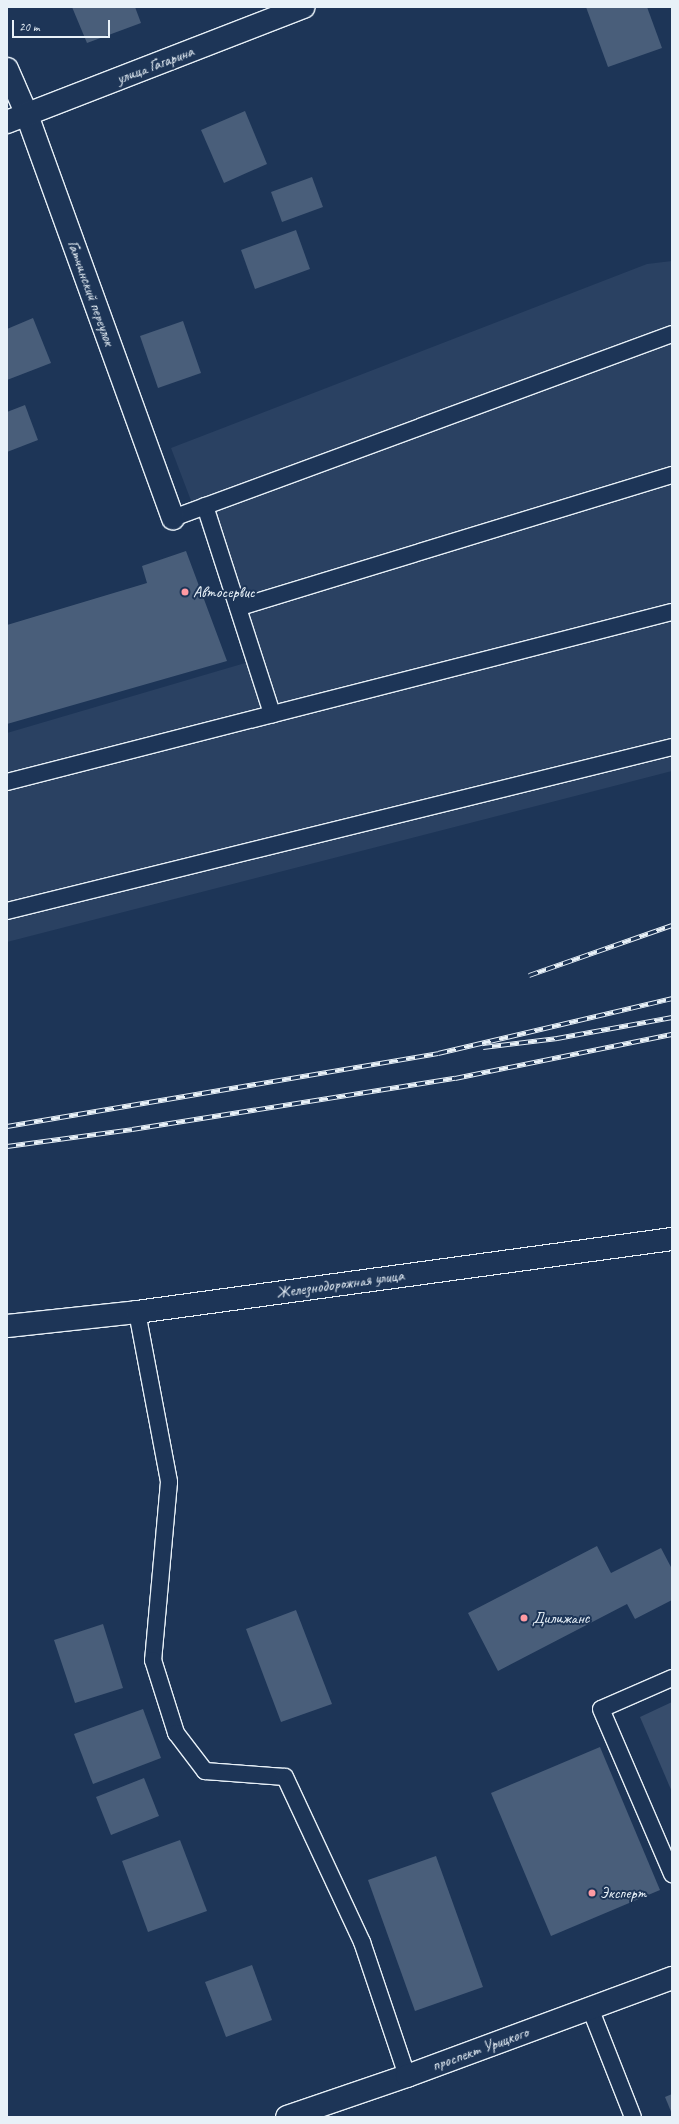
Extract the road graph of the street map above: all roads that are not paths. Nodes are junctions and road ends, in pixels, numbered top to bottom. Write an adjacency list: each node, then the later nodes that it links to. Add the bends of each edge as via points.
1 (304, 7): 3 (street, улица Гагарина)
2 (7, 69): 3 (street, Гатчинский переулок)
3 (17, 118): 7 (street, Гатчинский переулок)
4 (672, 334): 6 (lane)
5 (672, 475): 8 (lane)
6 (205, 506): 7 (lane); 8 (lane)
7 (173, 518)
8 (240, 607): 10 (lane)
9 (672, 612): 10 (lane)
10 (272, 714): 12 (lane)
11 (672, 747): 13 (lane)
12 (7, 782)
13 (7, 912)
14 (672, 1239): 15 (street, Железнодорожная улица)
15 (137, 1312): 16 (street, Железнодорожная улица); 21 (lane, via 169,1482 153,1660 176,1733 205,1771 285,1777 362,1942)
16 (7, 1326)
17 (672, 1678): 18 (lane, via 601,1709)
18 (672, 1874)
19 (672, 1978): 20 (street, проспект Урицкого)
20 (590, 2008): 21 (street, проспект Урицкого); 23 (lane)
21 (407, 2076): 22 (street, проспект Урицкого)
22 (287, 2117)
23 (633, 2117)

